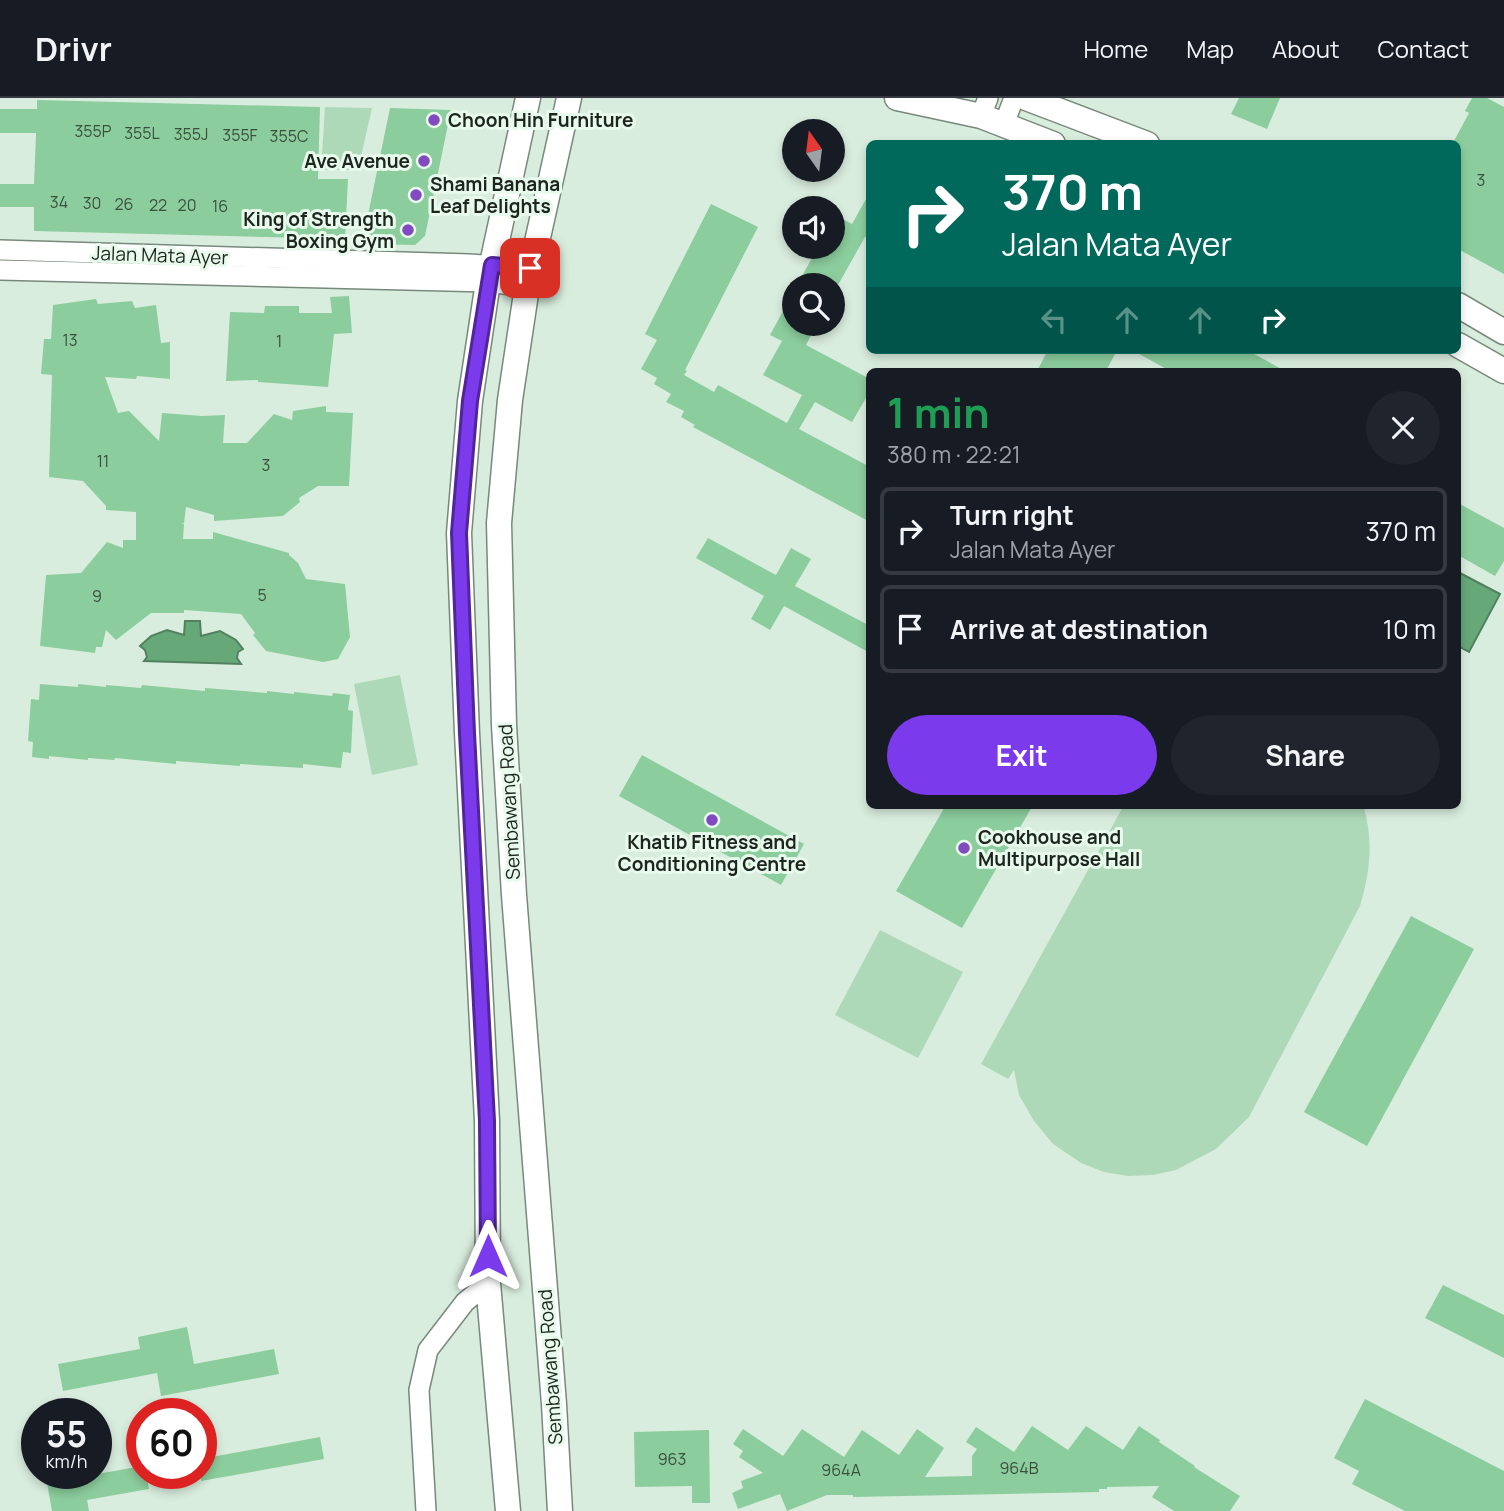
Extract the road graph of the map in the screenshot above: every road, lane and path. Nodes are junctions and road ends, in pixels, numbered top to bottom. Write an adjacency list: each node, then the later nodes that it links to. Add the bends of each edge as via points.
1 (528, 98): 12 (main road, Sembawang Road)
2 (569, 98): 13 (main road, Sembawang Road)
3 (897, 98): 6 (main road)
4 (1014, 98): 6 (street)
5 (1026, 98): 8 (main road)
6 (991, 113): 7 (main road)
7 (1046, 140)
8 (1136, 140)
9 (0, 250): 11 (street, Jalan Mata Ayer)
10 (0, 270): 11 (street, Jalan Mata Ayer)
11 (436, 272): 12 (street, Jalan Mata Ayer)
12 (490, 274): 13 (street, Jalan Mata Ayer); 18 (main road, Sembawang Road, via 470,401 459,533 487,1121)
13 (528, 278): 21 (main road, Sembawang Road, via 510,400 499,523 501,631 514,895)
14 (1461, 307): 15 (main road)
15 (1504, 332)
16 (1461, 347): 17 (main road)
17 (1504, 371)
18 (488, 1283): 19 (street, via 465,1302 428,1350 419,1390); 20 (main road, Sembawang Road)
19 (426, 1511)
20 (508, 1511)
21 (560, 1511)

